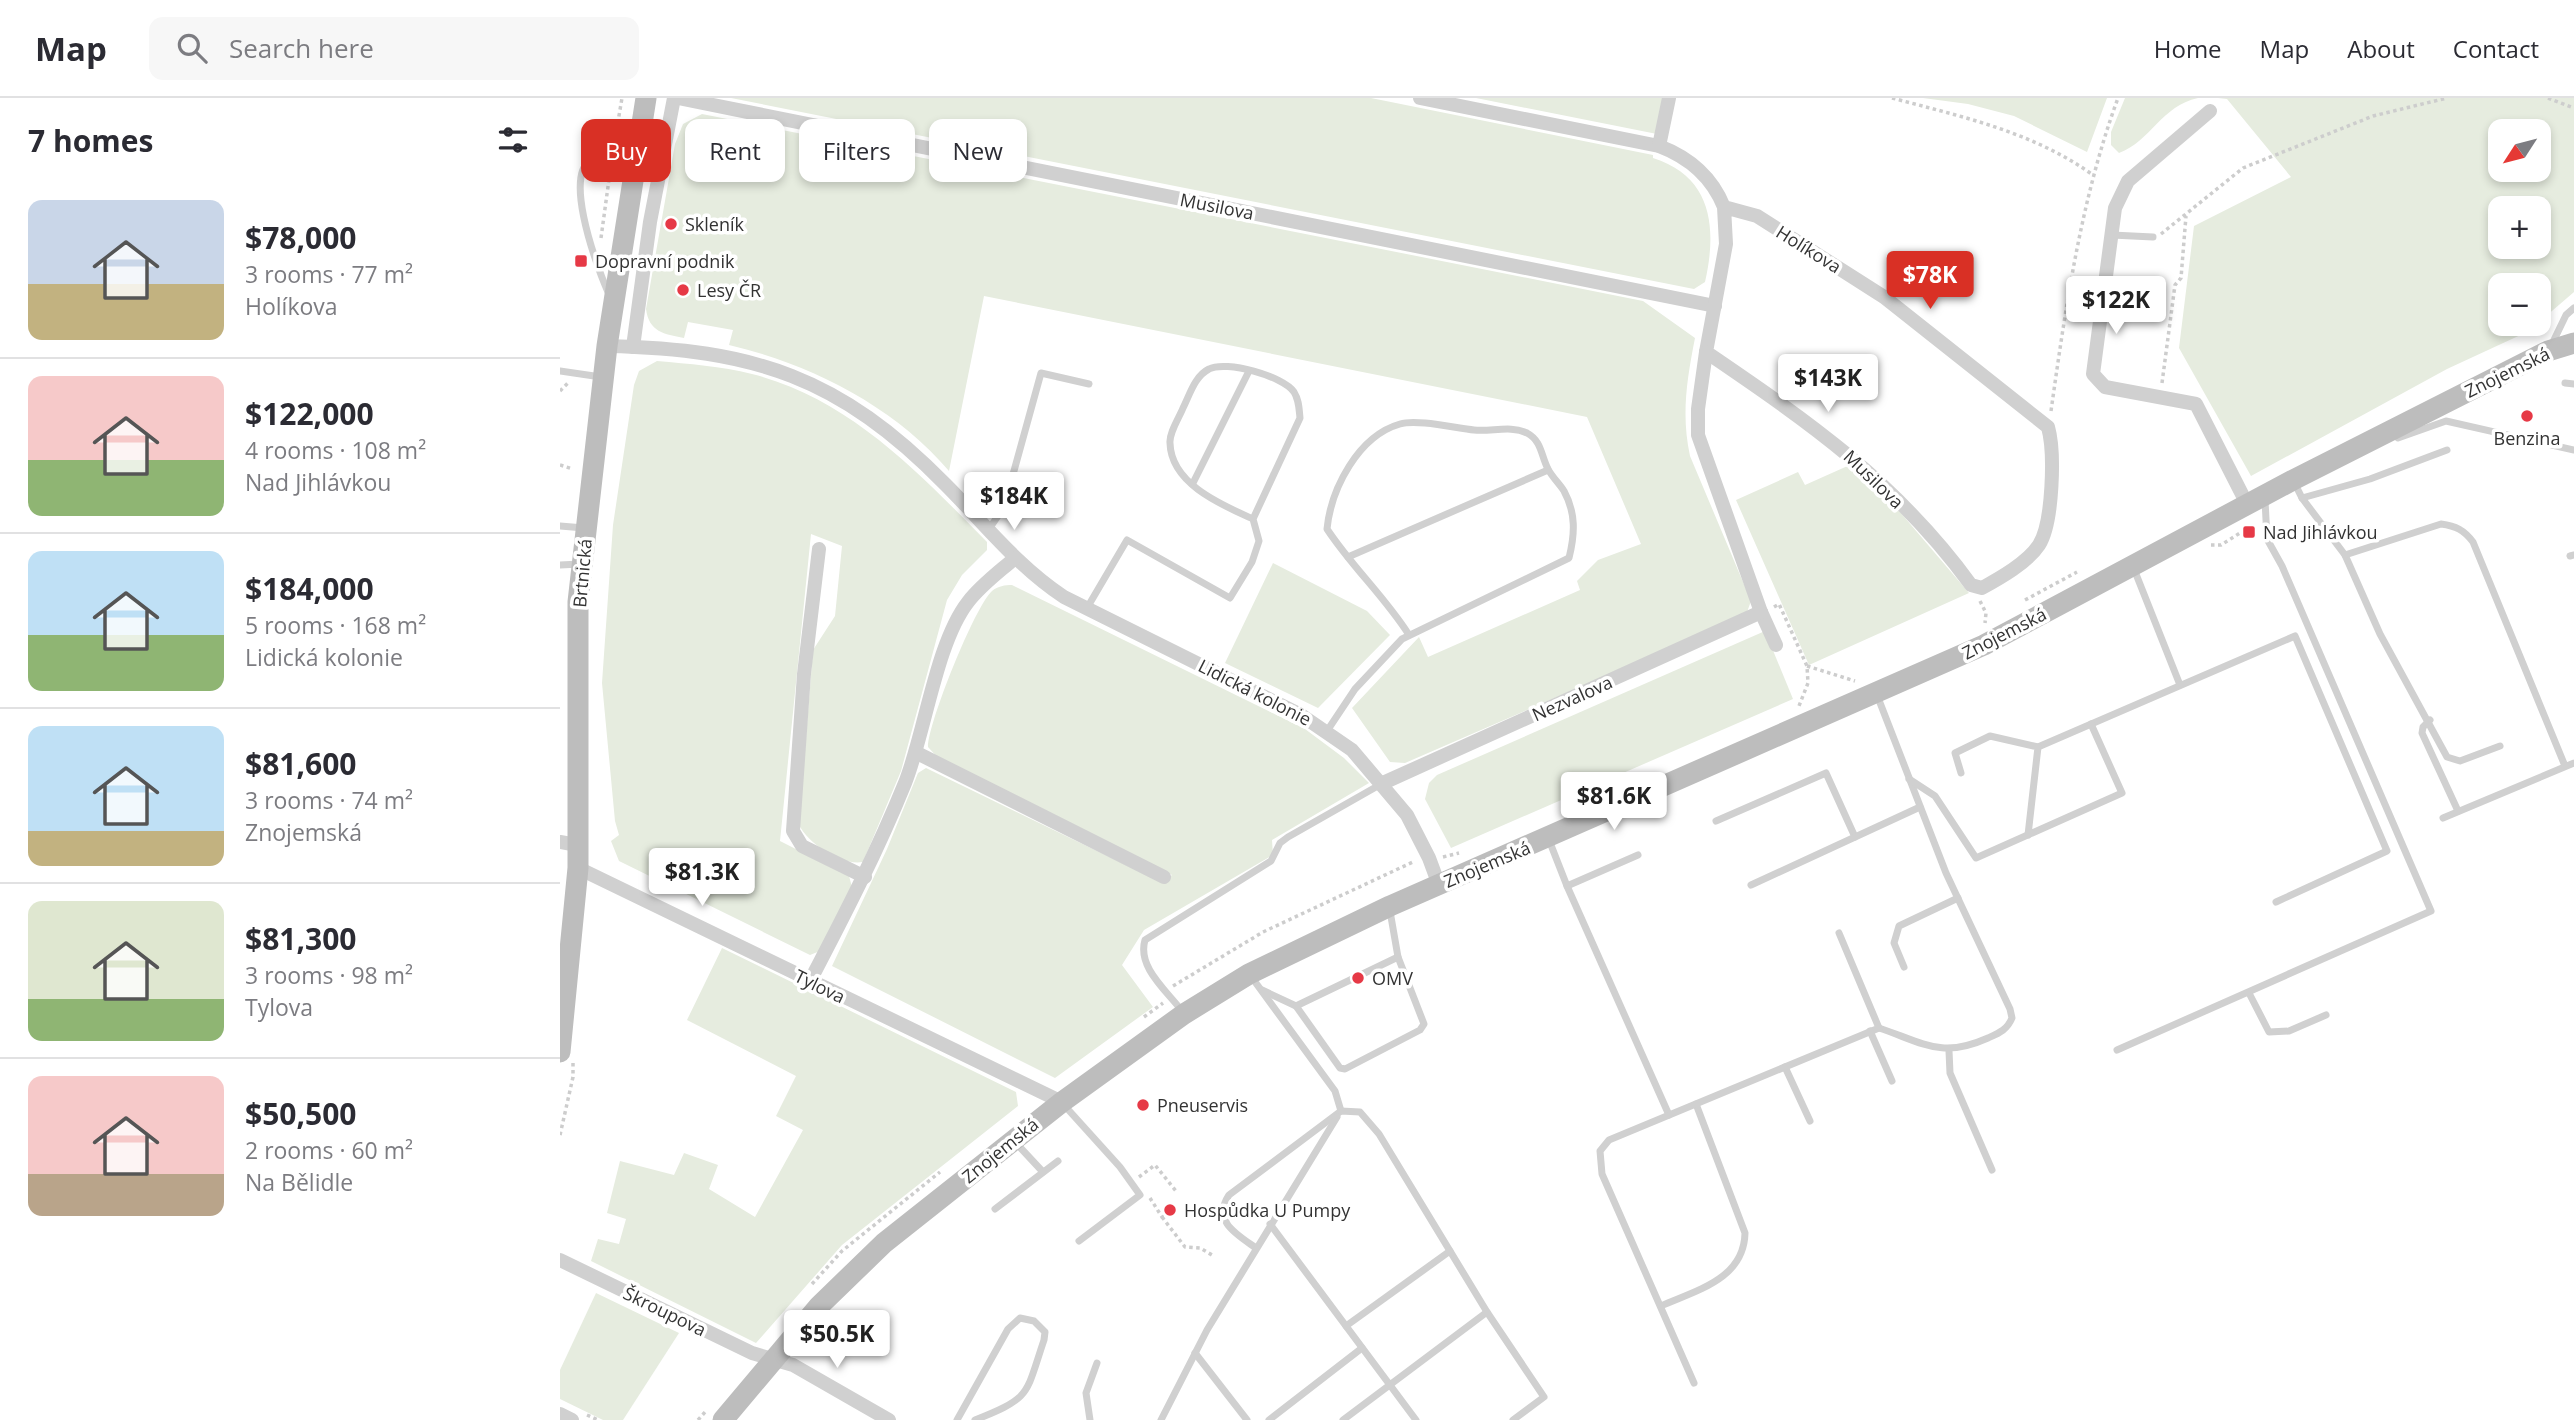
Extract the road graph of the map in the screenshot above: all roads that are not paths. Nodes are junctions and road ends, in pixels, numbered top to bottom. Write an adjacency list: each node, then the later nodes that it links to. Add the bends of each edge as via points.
1 (646, 98): 6 (main road, Brtnická)
2 (676, 98): 16 (street, Musilova); 20 (street, via 650,222)
3 (1420, 98): 7 (street)
4 (1669, 98): 7 (street)
5 (2210, 111): 13 (street, via 2128,181 2115,208)
6 (642, 119)
7 (1659, 146): 11 (street, via 1690,162 1706,177)
8 (581, 166): 9 (lane)
9 (570, 173)
10 (631, 182): 15 (main road, Brtnická)
11 (1724, 207): 16 (street, via 1726,244); 41 (street, Holíkova, via 1757,216 1884,297 2048,427 2054,447 2045,529)
12 (572, 213): 15 (lane)
13 (2111, 235): 14 (lane); 35 (street, via 2093,374 2105,387 2196,404)
14 (2153, 237)
15 (613, 302): 19 (main road, Brtnická)
16 (1714, 306): 22 (street)
17 (2574, 308): 21 (lane)
18 (2574, 342): 21 (main road, Znojemská)
19 (607, 346): 20 (street, Lidická kolonie); 25 (main road, Brtnická)
20 (633, 347): 39 (street, Lidická kolonie, via 715,354 772,368 839,398 881,425 920,459)
21 (2549, 351): 31 (main road, Znojemská)
22 (1706, 352): 41 (street, Musilova, via 1854,458 1881,482 1971,585 1982,588); 49 (street, via 1698,435)
23 (560, 371): 25 (lane)
24 (1249, 371): 33 (lane); 33 (lane, via 1224,364 1208,369 1196,381 1169,440 1172,456); 36 (lane, via 1282,381 1293,391 1300,418)
25 (603, 377): 38 (main road, Brtnická)
26 (2565, 383): 28 (lane)
27 (1089, 384): 39 (lane, via 1041,373 1004,507)
28 (2574, 384)
29 (2447, 450): 34 (lane, via 2370,478)
30 (2574, 450): 31 (lane, via 2446,421)
31 (2343, 453): 34 (main road, Znojemská)
32 (1548, 470): 43 (lane); 43 (lane, via 1539,443 1527,433 1402,423 1384,431 1360,452 1329,509 1327,529); 50 (lane, via 1573,511 1569,558)
33 (1193, 483): 36 (lane, via 1208,499)
34 (2297, 489): 35 (main road, Znojemská); 42 (lane)
35 (2256, 499): 47 (main road, Znojemská); 88 (lane, via 2267,539 2431,911)
36 (1253, 520): 48 (lane, via 1259,541 1230,598 1127,540)
37 (560, 526): 38 (lane)
38 (586, 528): 45 (main road, Brtnická)
39 (988, 530): 44 (street, Lidická kolonie)
40 (819, 549): 75 (street, via 802,687 793,831 802,846)
41 (2031, 555)
42 (2345, 555): 54 (lane, via 2380,634); 61 (lane, via 2441,524 2467,533)
43 (1348, 557): 50 (lane)
44 (1015, 558): 48 (street, Lidická kolonie, via 1034,577); 59 (street, via 967,603 956,624)
45 (582, 564): 46 (lane); 72 (main road, Brtnická)
46 (560, 565)
47 (2133, 565): 52 (lane); 53 (main road, Znojemská, via 1984,645)
48 (1087, 608): 56 (street, Lidická kolonie)
49 (1761, 612): 51 (street); 64 (street, Nezvalova)
50 (1409, 635): 56 (lane, via 1355,689)
51 (1776, 645)
52 (2180, 685): 55 (lane); 81 (lane, via 2295,636 2388,851)
53 (1877, 695): 63 (lane); 71 (main road, Znojemská)
54 (2430, 720): 57 (lane, via 2453,761); 66 (lane, via 2422,733)
55 (2091, 724): 58 (lane); 69 (lane, via 2122,793)
56 (1327, 731): 64 (street, Lidická kolonie)
57 (2500, 746)
58 (2038, 747): 62 (lane, via 1990,736 1955,753); 69 (lane)
59 (917, 753): 75 (street); 76 (street)
60 (2574, 764): 61 (lane)
61 (2565, 766): 66 (lane)
62 (1961, 773)
63 (1909, 779): 65 (lane); 69 (lane, via 1936,796 1976,858)
64 (1383, 783): 77 (street, Lidická kolonie, via 1407,815); 90 (lane, via 1288,837 1271,862 1145,940 1146,964)
65 (1920, 807): 70 (lane); 80 (lane)
66 (2458, 811): 67 (lane)
67 (2443, 818)
68 (1716, 821): 70 (lane, via 1826,773)
69 (2028, 835)
70 (1855, 837): 78 (lane)
71 (1548, 838): 77 (main road, Znojemská); 79 (lane)
72 (569, 844): 74 (main road, Brtnická)
73 (1637, 855): 79 (lane)
74 (578, 868): 86 (street, Tylova); 95 (main road, Brtnická)
75 (865, 877): 86 (street)
76 (1164, 877)
77 (1439, 885): 82 (main road, Znojemská)
78 (1751, 885)
79 (1567, 886): 101 (lane)
80 (1958, 898): 85 (lane, via 1899,926 1894,943); 94 (lane, via 2012,1018 2002,1032)
81 (2276, 902)
82 (1390, 906): 84 (lane); 87 (main road, Znojemská)
83 (1839, 933): 92 (lane)
84 (1398, 957): 89 (lane); 89 (lane, via 1424,1024 1345,1069)
85 (1904, 967)
86 (810, 981): 98 (street, Tylova)
87 (1255, 982): 89 (lane); 90 (main road, Znojemská); 100 (lane, via 1335,1091)
88 (2249, 993): 91 (lane, via 2269,1032 2289,1031); 93 (lane)
89 (1296, 1006)
90 (1184, 1014): 98 (main road, Znojemská)
91 (2326, 1016)
92 (1875, 1030): 94 (lane); 96 (lane); 97 (lane)
93 (2117, 1050)
94 (1949, 1051): 105 (lane, via 1950,1073)
95 (566, 1056)
96 (1785, 1067): 99 (lane); 102 (lane)
97 (1892, 1081)
98 (1062, 1102): 103 (main road, Znojemská); 109 (lane, via 1123,1165 1140,1195)
99 (1696, 1104): 101 (lane); 113 (lane, via 1745,1233 1745,1246 1721,1280)
100 (1341, 1111): 108 (lane); 110 (lane, via 1224,1203 1226,1226); 111 (lane, via 1360,1112 1368,1119)
101 (1669, 1115): 113 (lane, via 1603,1144 1598,1162)
102 (1810, 1121)
103 (1013, 1140): 106 (lane); 118 (main road, Znojemská, via 867,1258)
104 (1058, 1161): 106 (lane)
105 (1992, 1170)
106 (1043, 1172): 107 (lane)
107 (995, 1209)
108 (1270, 1224): 110 (lane); 115 (lane)
109 (1079, 1241)
110 (1256, 1248): 117 (lane)
111 (1450, 1251): 114 (lane); 115 (lane)
112 (560, 1260): 118 (street, Škroupova)
113 (1661, 1306): 120 (lane)
114 (1487, 1312): 121 (lane); 134 (lane, via 1544,1398)
115 (1346, 1326): 116 (lane)
116 (1362, 1348): 121 (lane); 131 (lane)
117 (1195, 1353): 129 (lane); 130 (lane)
118 (771, 1361): 124 (main road, Znojemská); 125 (street, Škroupova, via 793,1365)
119 (1097, 1363): 128 (lane, via 1086,1393)
120 (1694, 1382)
121 (1389, 1384): 132 (lane); 133 (lane)
122 (560, 1414): 123 (street)
123 (572, 1420)
124 (723, 1420)
125 (889, 1420)
126 (957, 1420): 127 (lane, via 1008,1329 1020,1318 1034,1321 1045,1332 1027,1389 1018,1401)
127 (975, 1420)
128 (1090, 1420)
129 (1161, 1420)
130 (1247, 1420)
131 (1269, 1420)
132 (1343, 1420)
133 (1416, 1420)
134 (1513, 1420)

